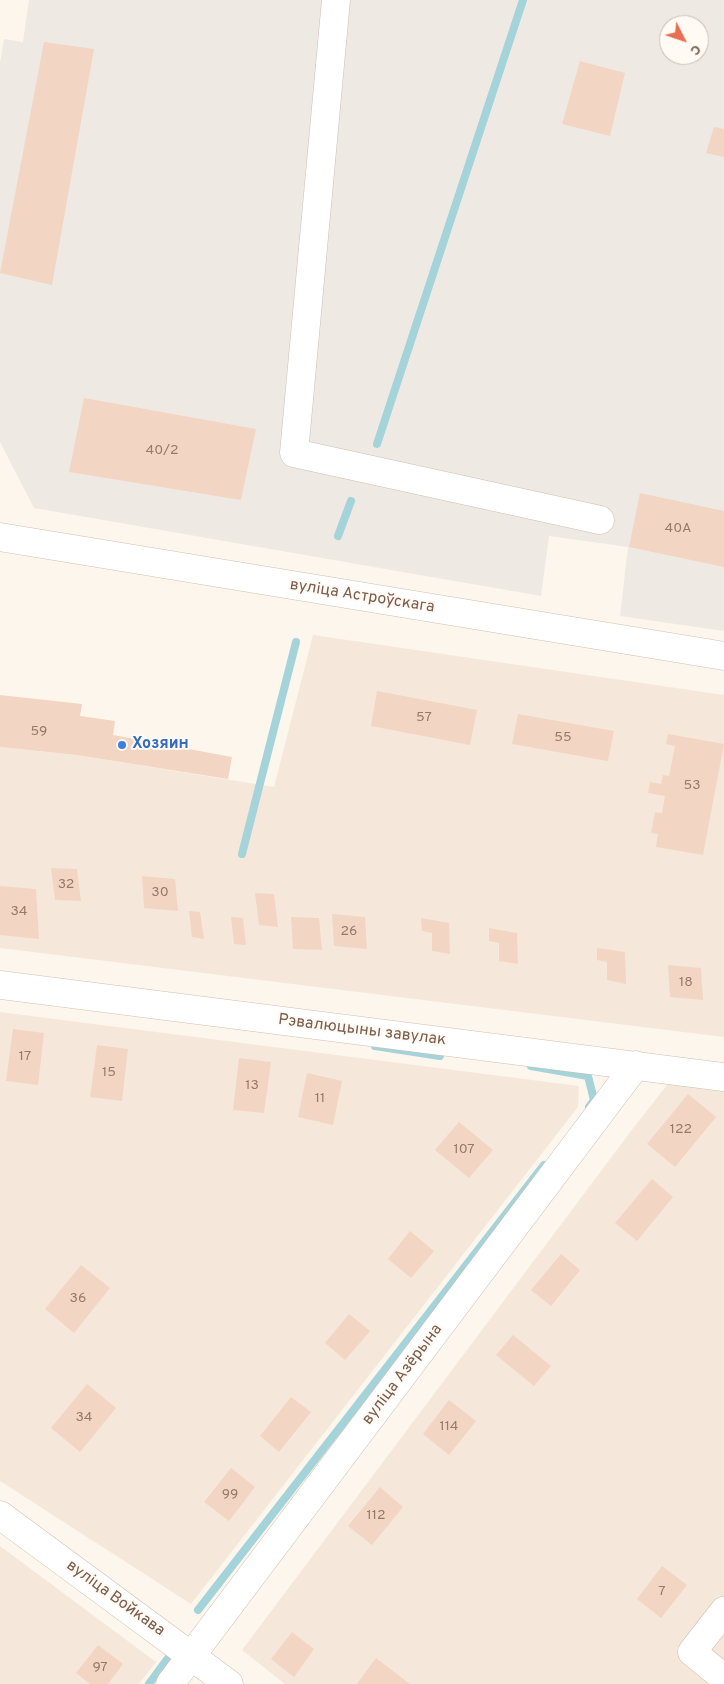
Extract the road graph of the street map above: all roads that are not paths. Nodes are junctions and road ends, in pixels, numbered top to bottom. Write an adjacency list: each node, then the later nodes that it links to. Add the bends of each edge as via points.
1 (336, 0): 2 (street, via 294,453)
2 (600, 520)
3 (0, 538): 4 (street, вуліца Астроўскага)
4 (724, 656)
5 (0, 985): 6 (street, Рэвалюцыны завулак)
6 (636, 1066): 7 (street, Рэвалюцыны завулак); 10 (street, вуліца Азёрына)
7 (724, 1077)
8 (0, 1514): 10 (street, вуліца Войкава)
9 (724, 1611): 11 (street, via 692,1652)
10 (192, 1655): 12 (street, вуліца Азёрына); 13 (street, вуліца Войкава)
11 (724, 1678)
12 (170, 1684)
13 (229, 1684)

